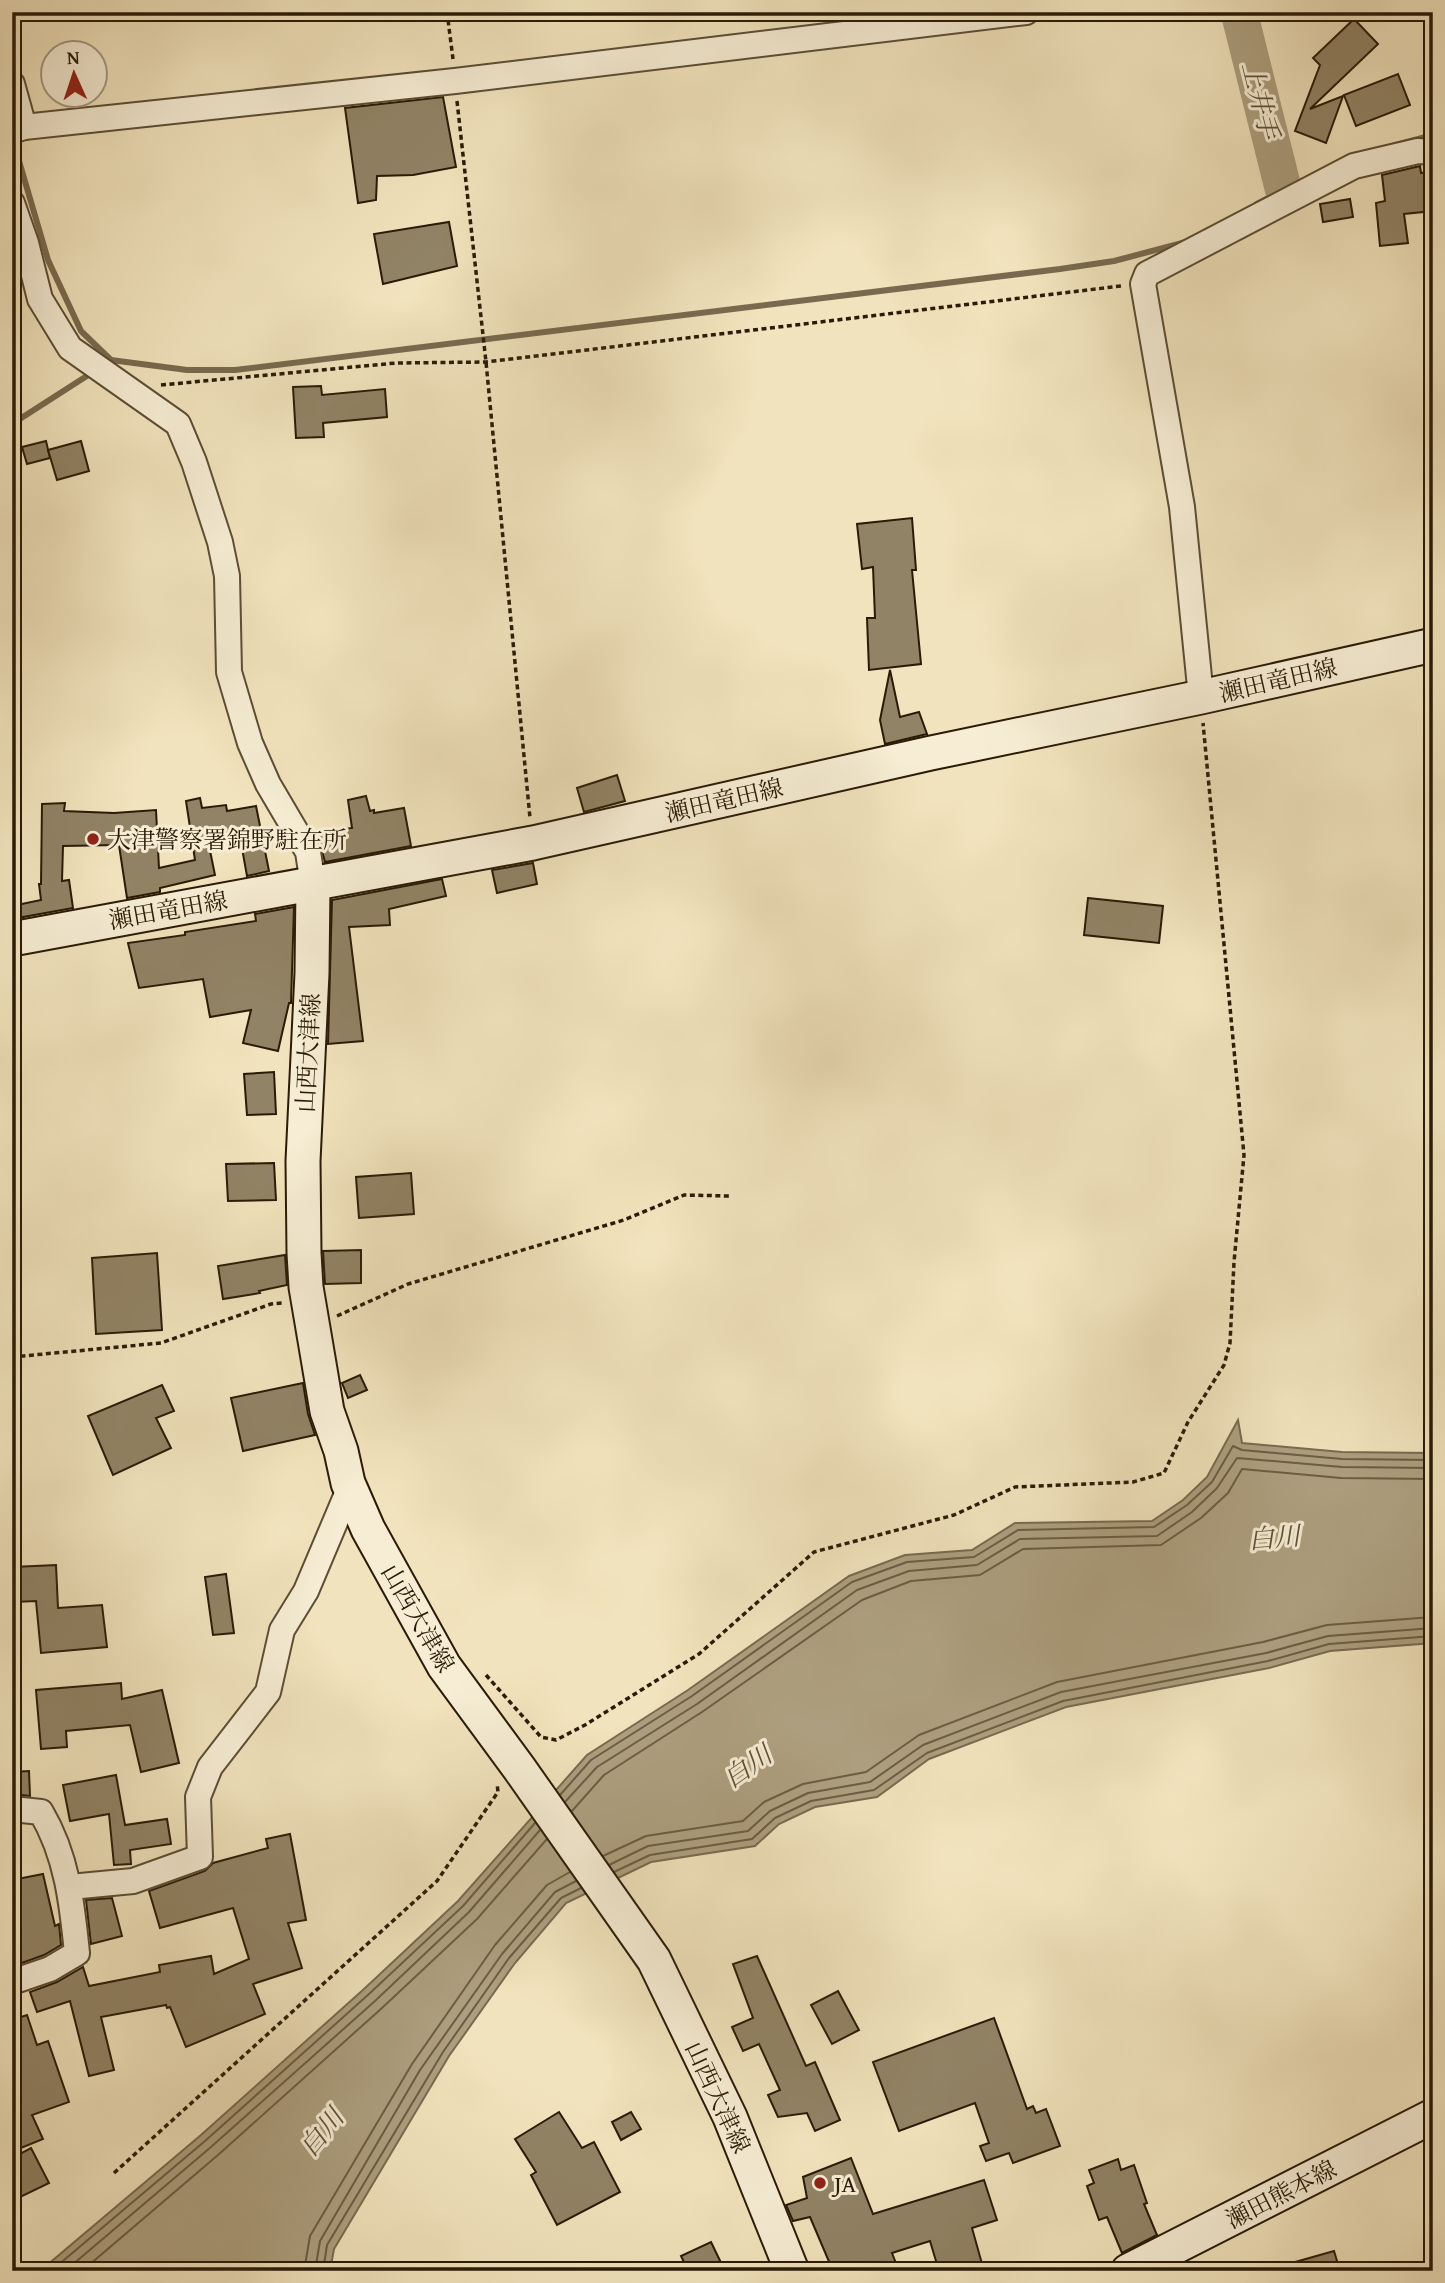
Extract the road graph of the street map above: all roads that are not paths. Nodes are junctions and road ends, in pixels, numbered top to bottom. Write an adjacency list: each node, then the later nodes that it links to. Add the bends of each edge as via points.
1 (1026, 12): 3 (street)
2 (12, 83): 3 (street)
3 (18, 129)
4 (1433, 152): 7 (street, via 1418,151 1354,166 1147,274 1143,284 1182,507)
5 (12, 203): 8 (street, via 40,299 70,348 178,424 220,542 227,576 229,672 250,743 308,852)
6 (1433, 645): 7 (main road, 瀬田竜田線)
7 (1201, 697): 8 (main road, 瀬田竜田線, via 533,843)
8 (313, 885): 9 (main road, 瀬田竜田線); 10 (main road, 山西大津線, via 303,1253 327,1411)
9 (12, 939)
10 (348, 1483): 12 (street, via 306,1591 282,1630 268,1692 210,1767 198,1797 200,1857 133,1881); 15 (main road, 山西大津線, via 368,1529 508,1773 654,1960 730,2117)
11 (12, 1809): 12 (street, via 41,1812 54,1833)
12 (70, 1887): 13 (street, via 78,1953)
13 (12, 1982)
14 (1433, 2116): 16 (main road, 瀬田熊本線)
15 (792, 2271)
16 (1128, 2271)

